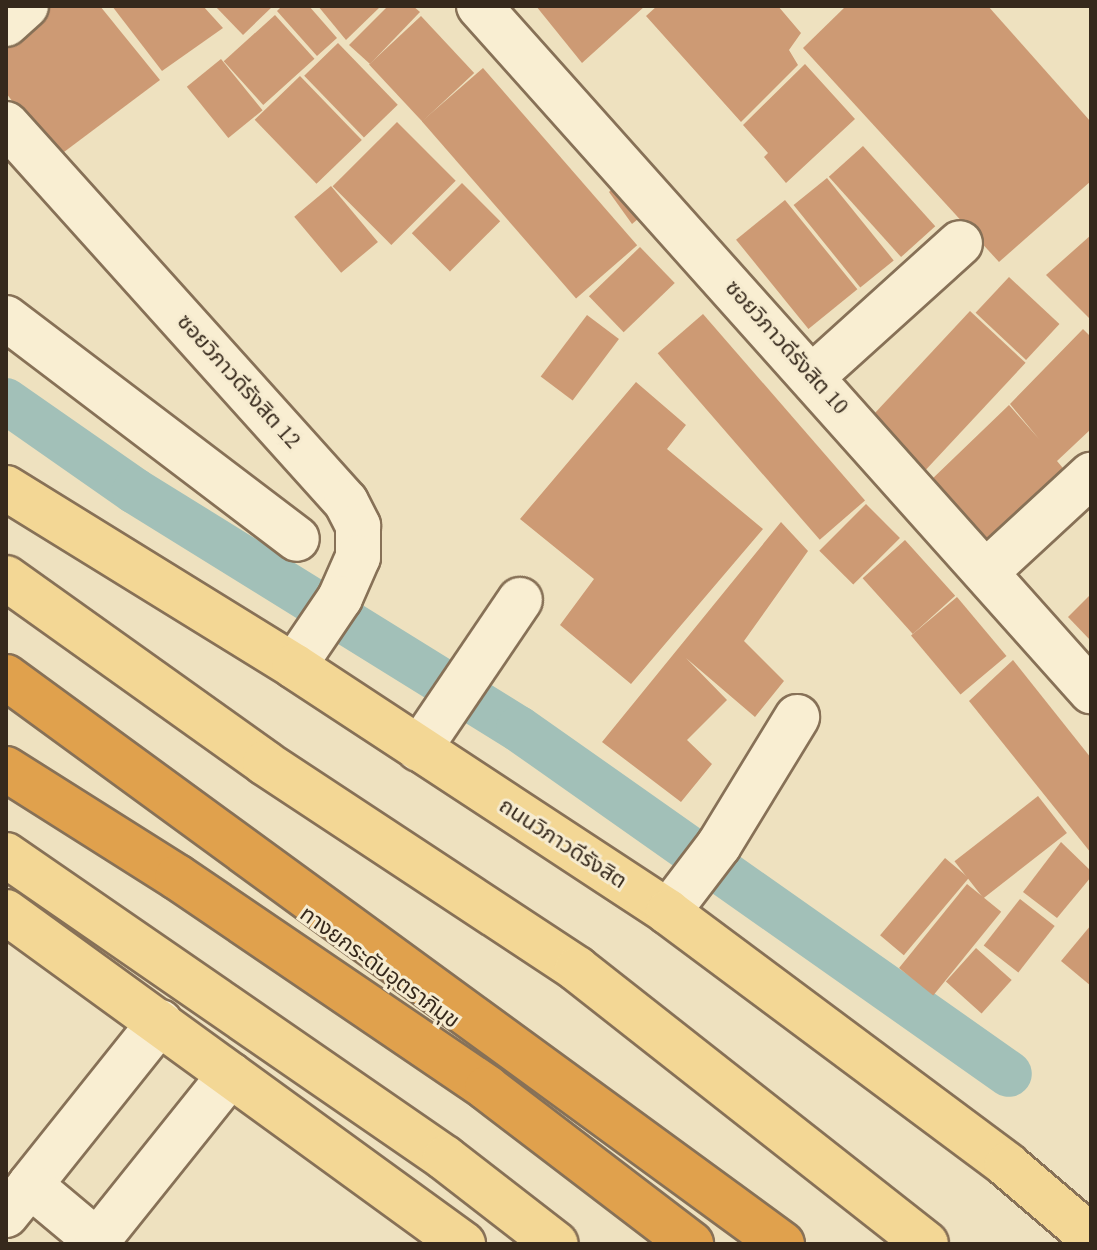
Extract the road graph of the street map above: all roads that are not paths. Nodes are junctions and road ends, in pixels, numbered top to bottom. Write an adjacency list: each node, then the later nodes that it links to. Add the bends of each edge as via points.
1 (26, 6): 3 (street)
2 (479, 6): 7 (street, ซอยวิภาวดีรังสิต 10)
3 (6, 24)
4 (6, 124): 14 (street, ซอยวิภาวดีรังสิต 12, via 346,502 358,526 358,557 340,598)
5 (960, 243): 7 (street)
6 (6, 318): 10 (street)
7 (813, 376): 11 (street, ซอยวิภาวดีรังสิต 10)
8 (1091, 475): 11 (street)
9 (6, 488): 14 (main road, ถนนวิภาวดีรังสิต)
10 (297, 539)
11 (987, 571): 17 (street, ซอยวิภาวดีรังสิต 10)
12 (6, 578): 34 (main road, via 265,763 577,969)
13 (520, 600): 19 (street)
14 (304, 654): 19 (main road, ถนนวิภาวดีรังสิต)
15 (6, 677): 33 (highway)
16 (6, 690): 32 (highway, ทางยกระดับอุตราภิมุข)
17 (1091, 691)
18 (797, 717): 22 (street, via 719,845)
19 (419, 749): 22 (main road, ถนนวิภาวดีรังสิต)
20 (6, 770): 30 (highway, via 469,1097); 31 (highway, via 177,877 487,1088)
21 (6, 855): 29 (main road, via 445,1158)
22 (679, 897): 27 (main road, ถนนวิภาวดีรังสิต)
23 (6, 912): 24 (main road)
24 (160, 1022): 25 (main road); 26 (street)
25 (230, 1075): 26 (street, via 97,1241); 28 (main road)
26 (18, 1200)
27 (1091, 1237)
28 (463, 1244)
29 (556, 1244)
30 (662, 1244)
31 (691, 1244)
32 (755, 1244)
33 (782, 1244)
34 (926, 1244)

